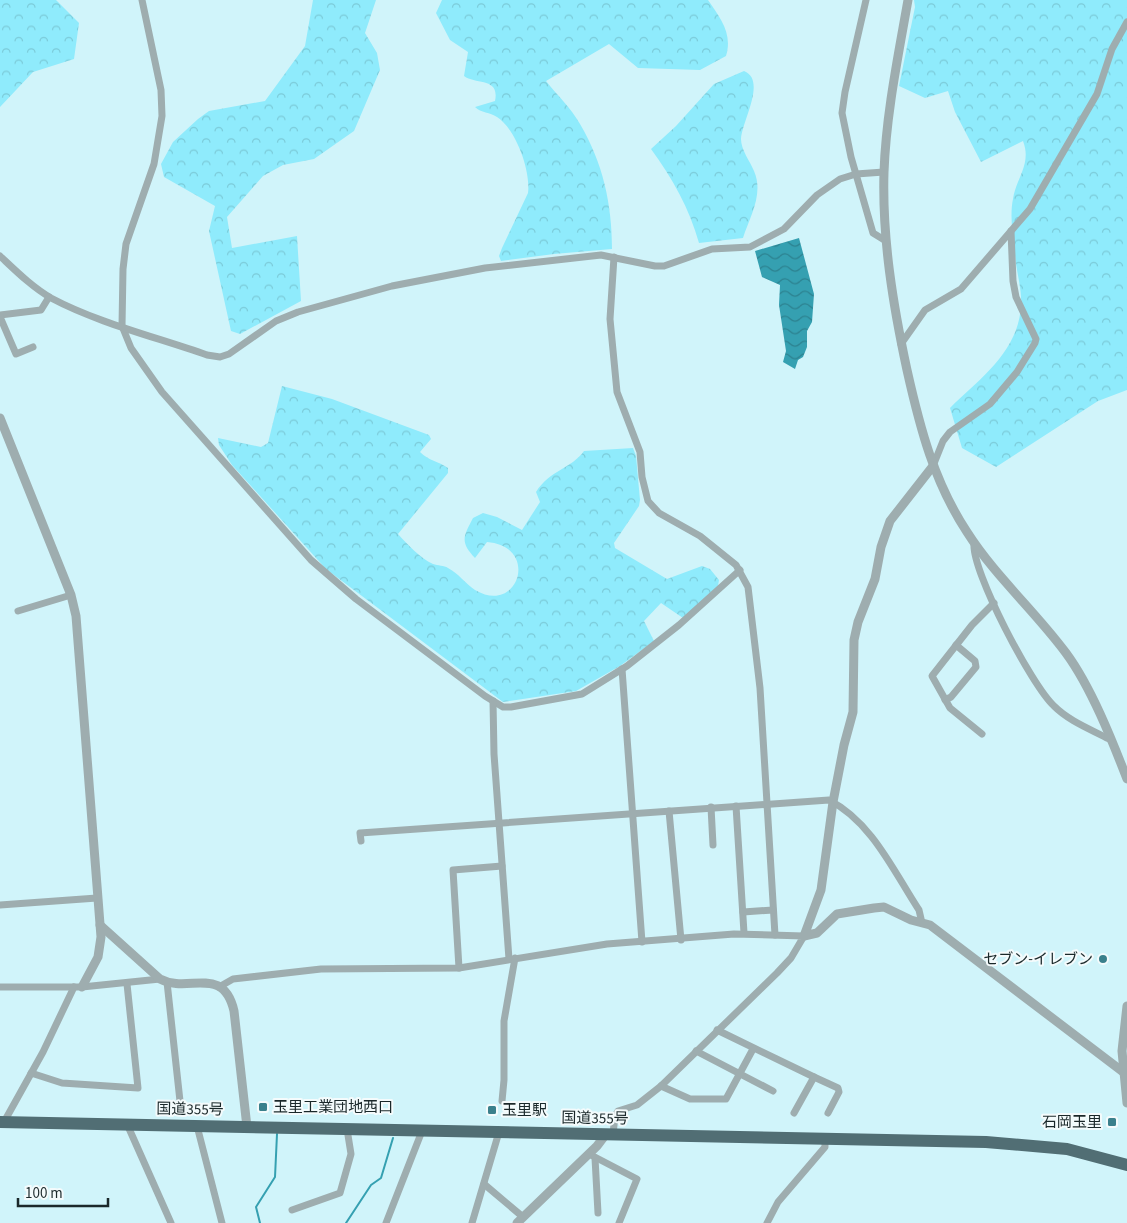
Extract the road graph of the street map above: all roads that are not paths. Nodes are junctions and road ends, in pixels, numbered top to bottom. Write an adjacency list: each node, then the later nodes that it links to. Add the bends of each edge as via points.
1 (142, 0): 13 (street, via 161,90 162,116 154,164 126,244)
2 (866, 0): 6 (street, via 842,113)
3 (908, 0): 5 (street)
4 (1127, 22): 7 (street, via 1115,43 1097,94 1046,184)
5 (884, 172): 6 (street); 8 (street)
6 (856, 174): 8 (street, via 873,233); 10 (street, via 840,179 817,195 784,229 760,243 740,249 700,252 664,266)
7 (1011, 232): 14 (street, via 961,289 925,310); 17 (street, via 1016,297 1035,343 1018,372 996,398 950,432)
8 (886, 240): 14 (street)
9 (0, 256): 11 (street)
10 (614, 257): 13 (street, via 601,255 484,268 392,286 298,312 276,321 229,354 220,356 206,355); 19 (street, via 610,319 616,392 640,452 648,501 658,513 700,536)
11 (50, 297): 12 (street, via 41,310); 13 (street)
12 (0, 316): 15 (street, via 16,354)
13 (122, 326): 26 (street, via 132,348 162,392 311,560)
14 (901, 344): 17 (street, via 919,424)
15 (33, 347)
16 (0, 418): 20 (street)
17 (933, 466): 18 (street, via 950,505); 30 (street, via 890,521 875,579 860,614 854,640 853,712)
18 (974, 544): 21 (street, via 975,557); 28 (street, via 1072,662)
19 (740, 570): 24 (street, via 679,625); 31 (street, via 748,587 759,679)
20 (70, 595): 22 (street); 40 (street, via 78,628)
21 (994, 603): 23 (street); 28 (street, via 1019,654 1047,700 1064,715)
22 (18, 611)
23 (956, 645): 25 (street, via 932,674); 25 (street, via 975,661 976,667)
24 (622, 669): 26 (street, via 578,696 511,707 503,707); 35 (street)
25 (945, 700): 27 (street)
26 (493, 701): 36 (street)
27 (982, 734)
28 (1109, 739): 29 (street)
29 (1127, 779)
30 (833, 802): 31 (street); 44 (street, via 868,832 919,910); 48 (street, via 823,881)
31 (766, 803): 32 (street); 42 (street)
32 (736, 806): 33 (street); 43 (street)
33 (711, 808): 34 (street); 38 (street)
34 (669, 811): 35 (street); 49 (street)
35 (632, 814): 36 (street); 50 (street)
36 (499, 823): 37 (street, via 360,833); 39 (street)
37 (361, 841)
38 (713, 845)
39 (502, 866): 51 (street); 52 (street, via 453,870)
40 (98, 898): 41 (street); 45 (street)
41 (0, 906)
42 (773, 910): 43 (street); 47 (street)
43 (742, 912): 46 (street)
44 (922, 923): 48 (street, via 884,907 874,908 837,914 817,933); 63 (street, via 945,935)
45 (100, 925): 53 (street); 56 (street, via 100,952)
46 (744, 933): 47 (street); 49 (street)
47 (775, 935): 48 (street)
48 (804, 936): 59 (street, via 791,958)
49 (681, 940): 50 (street)
50 (642, 942): 51 (street, via 595,945)
51 (512, 959): 52 (street); 69 (street, via 504,1021)
52 (459, 968): 55 (street, via 321,969 233,979)
53 (163, 981): 54 (street); 55 (street); 68 (street)
54 (127, 984): 56 (street); 62 (street, via 138,1088 62,1083)
55 (219, 986): 76 (street, via 230,997 234,1011)
56 (78, 987): 57 (street); 62 (street)
57 (0, 988)
58 (1127, 1006): 63 (street)
59 (717, 1030): 60 (street); 61 (street)
60 (753, 1049): 64 (street); 65 (street)
61 (696, 1051): 64 (street); 66 (street)
62 (31, 1073): 73 (street)
63 (1125, 1073): 70 (street)
64 (740, 1074): 66 (street, via 726,1099 690,1099); 67 (street)
65 (814, 1077): 71 (street); 72 (street, via 838,1088)
66 (661, 1086): 80 (street, via 641,1103 618,1111)
67 (773, 1091)
68 (180, 1100)
69 (502, 1102)
70 (1127, 1104)
71 (794, 1113)
72 (828, 1113)
73 (2, 1122): 74 (highway, 国道355号)
74 (127, 1124): 75 (highway, 国道355号); 88 (street)
75 (197, 1126): 76 (highway, 国道355号); 89 (street)
76 (247, 1126): 77 (highway, 国道355号)
77 (347, 1129): 78 (highway, 国道355号); 85 (street, via 351,1154 340,1193)
78 (422, 1131): 79 (highway, 国道355号); 90 (street)
79 (500, 1132): 80 (highway, 国道355号); 84 (street)
80 (610, 1134): 81 (highway, 国道355号); 82 (street)
81 (825, 1139): 83 (highway, 国道355号, via 1040,1145 1090,1153); 93 (street, via 825,1147 778,1202)
82 (592, 1156): 86 (street); 87 (street); 92 (street, via 637,1179)
83 (1127, 1165)
84 (484, 1184): 87 (street); 91 (street)
85 (292, 1210)
86 (598, 1213)
87 (520, 1220)
88 (171, 1223)
89 (222, 1223)
90 (386, 1223)
91 (472, 1223)
92 (619, 1223)
93 (767, 1223)

